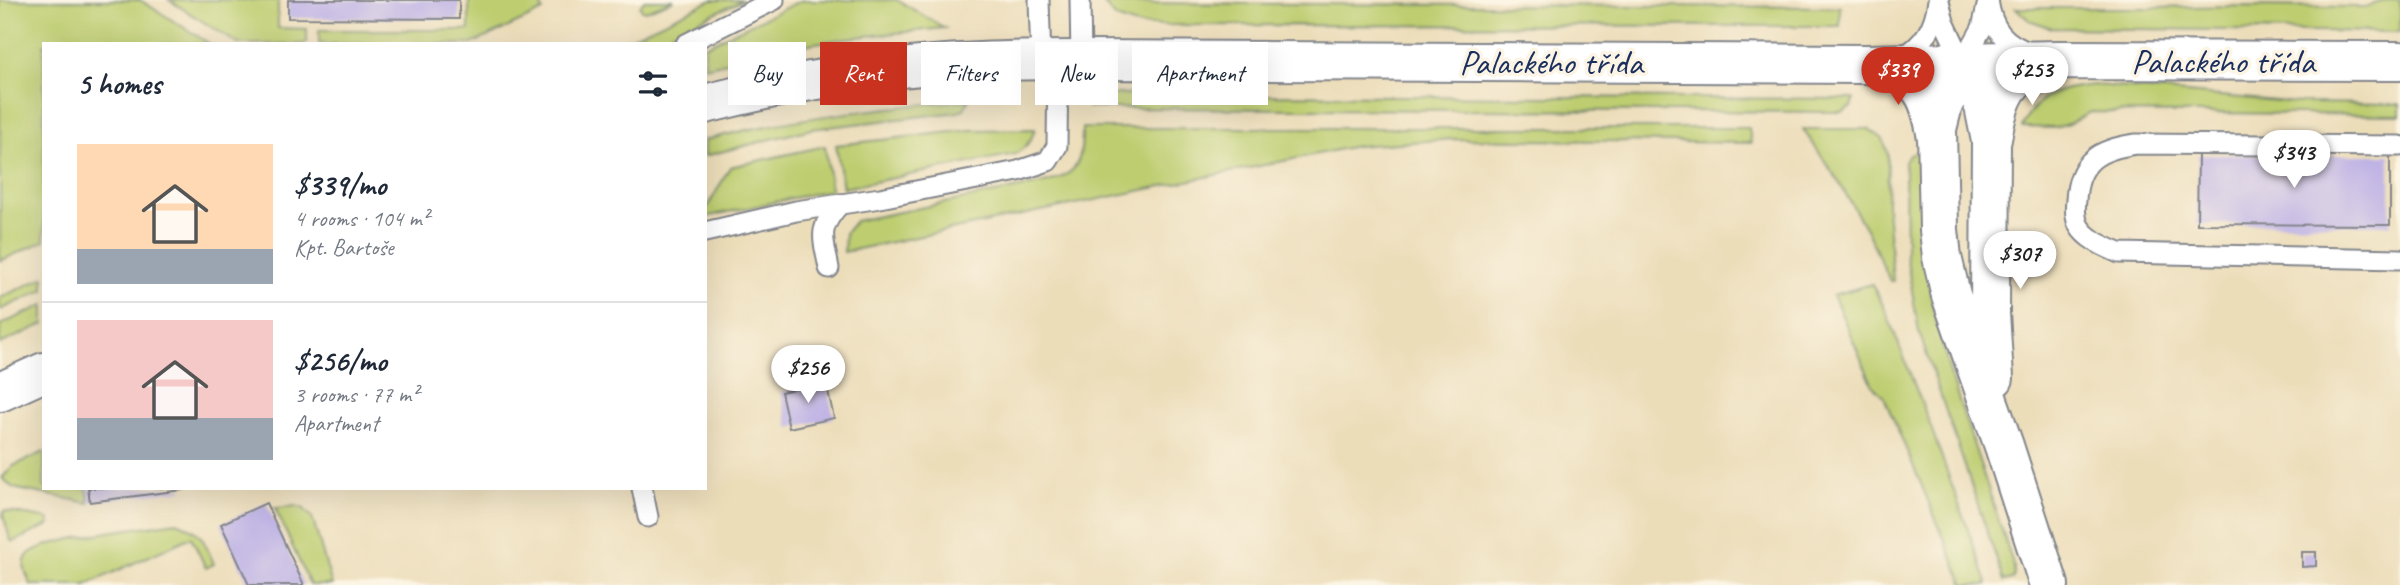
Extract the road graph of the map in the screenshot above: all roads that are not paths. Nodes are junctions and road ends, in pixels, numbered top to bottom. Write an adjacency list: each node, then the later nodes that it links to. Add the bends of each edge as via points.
1 (774, 0): 6 (lane)
2 (1039, 0): 7 (lane)
3 (1080, 0): 8 (lane)
4 (1939, 0): 13 (lane); 14 (lane, via 1927,37 1919,46 1895,60)
5 (1988, 0): 10 (lane, via 2003,38 2028,52); 13 (lane, via 1982,28)
6 (690, 42)
7 (1054, 42)
8 (1066, 42)
9 (1118, 60): 14 (main road, Palackého třída)
10 (2060, 60): 12 (main road, Palackého třída); 13 (main road, Palackého třída); 18 (main road, via 2028,69 2011,84 1999,107)
11 (1035, 61): 15 (main road, Palackého třída, via 844,75)
12 (2400, 61)
13 (1963, 62): 14 (main road, Palackého třída); 17 (main road, via 1943,105); 18 (main road, via 1984,106)
14 (1867, 64): 17 (main road, via 1896,71 1915,82 1930,105)
15 (707, 104)
16 (1059, 105): 20 (lane, via 1058,139 1048,161 1018,171)
17 (1937, 140): 26 (main road, via 1945,274)
18 (1991, 141): 26 (main road, via 1990,313)
19 (2400, 146): 22 (lane, via 2118,146 2092,159 2079,178 2075,211 2087,236 2119,253)
20 (840, 204): 21 (lane); 23 (lane, via 824,226)
21 (708, 231)
22 (2400, 259)
23 (829, 268)
24 (42, 373): 25 (main road)
25 (0, 392)
26 (2004, 446): 29 (main road)
27 (642, 490): 28 (lane)
28 (648, 517)
29 (2028, 524): 30 (main road); 31 (lane)
30 (2049, 585)
31 (2068, 585)

